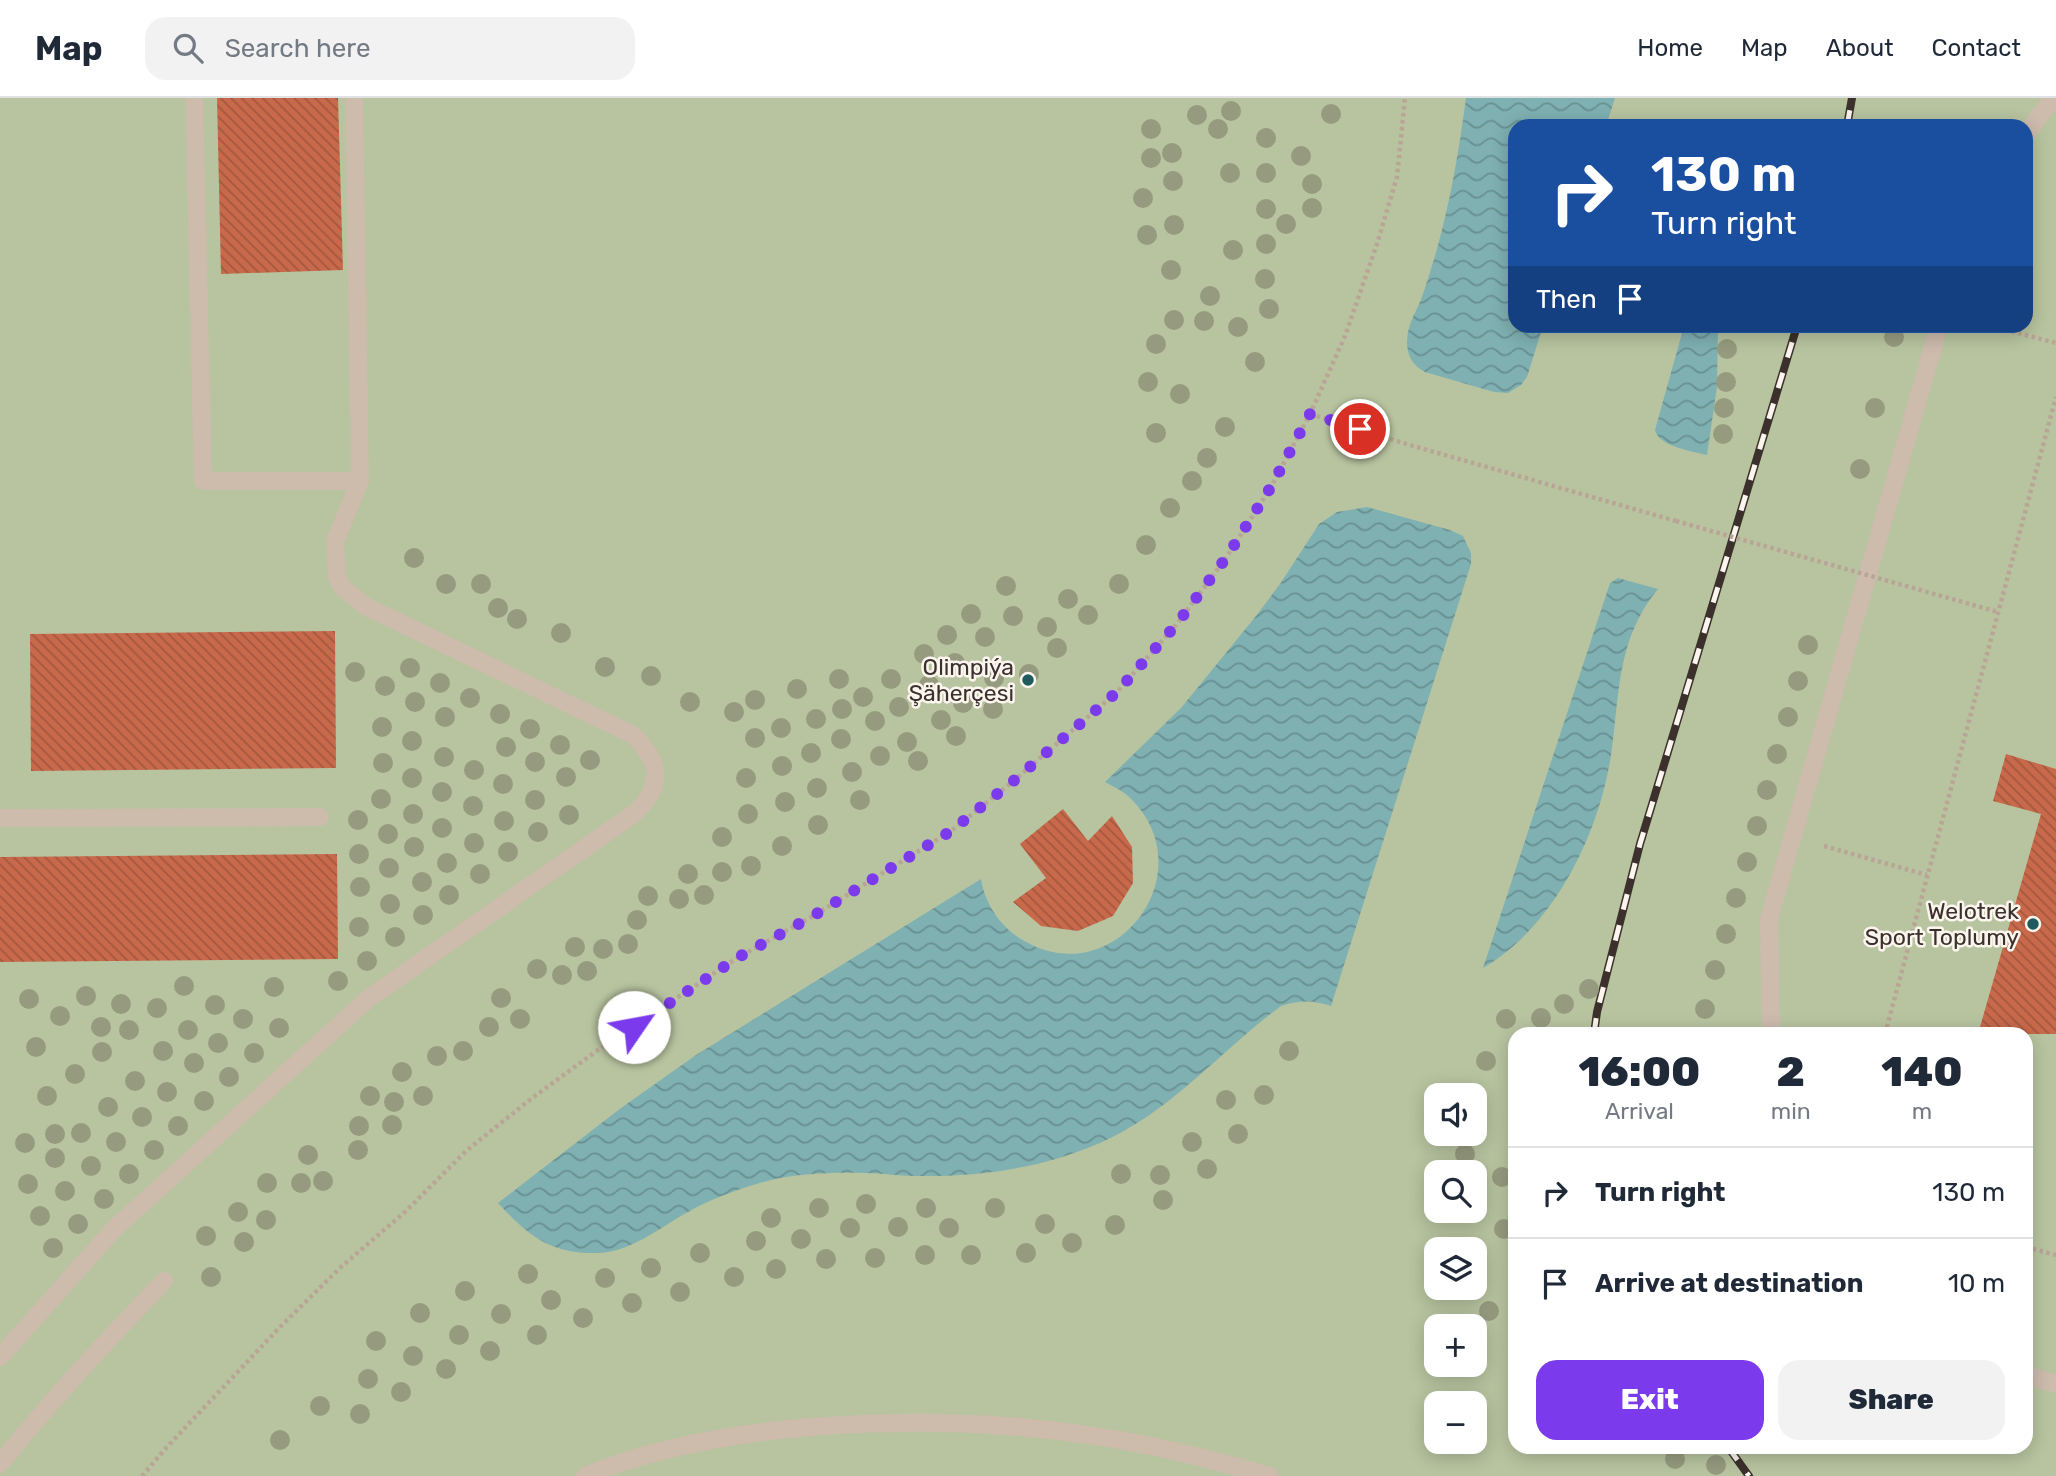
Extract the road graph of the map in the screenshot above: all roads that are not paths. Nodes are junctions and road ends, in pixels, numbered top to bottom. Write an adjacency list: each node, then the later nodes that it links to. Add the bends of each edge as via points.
1 (194, 98): 6 (lane, via 203,481)
2 (354, 98): 6 (lane)
3 (2053, 98): 4 (lane)
4 (2033, 125)
5 (1937, 333): 9 (lane, via 1769,919)
6 (360, 481): 11 (lane, via 335,541 342,587 365,606 633,735 653,761 654,787 635,813 369,998 114,1229)
7 (320, 817): 8 (lane)
8 (0, 818)
9 (1771, 1027)
10 (164, 1281): 14 (lane, via 92,1356)
11 (0, 1357)
12 (2033, 1377): 13 (lane)
13 (2056, 1384)
14 (0, 1464)
15 (585, 1476): 16 (lane, via 686,1444 781,1429 877,1422 973,1423 1069,1432 1164,1448)
16 (1269, 1476)

